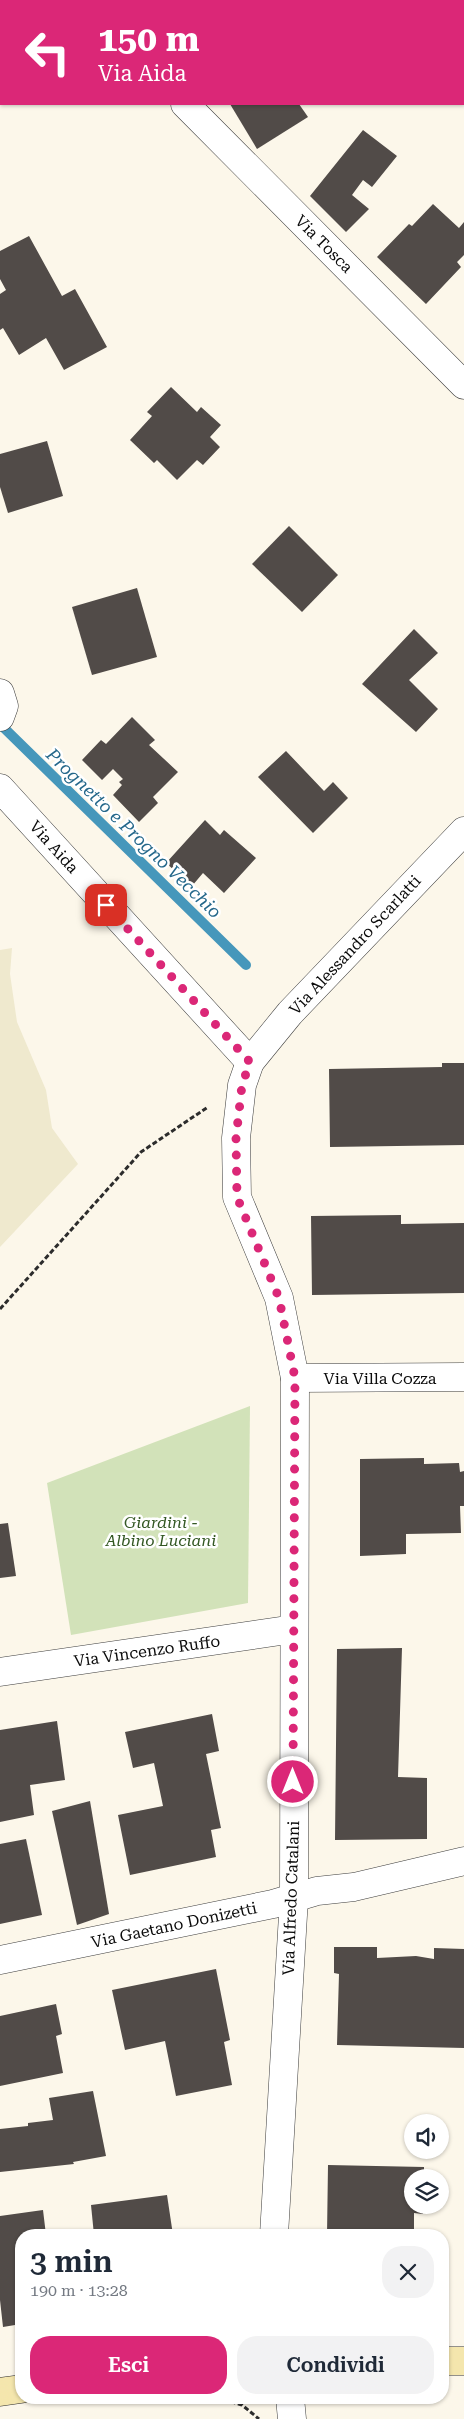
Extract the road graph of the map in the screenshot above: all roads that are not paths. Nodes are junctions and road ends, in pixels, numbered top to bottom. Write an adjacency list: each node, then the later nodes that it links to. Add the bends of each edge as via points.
1 (186, 105): 2 (street, Via Tosca)
2 (464, 385)
3 (0, 693): 4 (street, via 4,706)
4 (0, 717)
5 (0, 788): 7 (street, Via Aida)
6 (464, 830): 7 (street, Via Alessandro Scarlatti, via 290,1013)
7 (246, 1073): 9 (street, Via Alfredo Catalani, via 236,1138 237,1197 279,1298)
8 (464, 1377): 9 (street, Via Villa Cozza)
9 (295, 1378): 10 (street, Via Alfredo Catalani)
10 (294, 1629): 11 (street, Via Vincenzo Ruffo); 13 (street, Via Alfredo Catalani)
11 (0, 1672)
12 (464, 1861): 13 (street, Via Gaetano Donizetti)
13 (294, 1898): 14 (street, Via Gaetano Donizetti); 15 (street, Via Alfredo Catalani)
14 (0, 1960)
15 (274, 2229)
16 (449, 2361): 17 (main road)
17 (464, 2362)
18 (15, 2390): 19 (main road)
19 (0, 2392)
20 (291, 2404): 21 (street)
21 (292, 2419)

